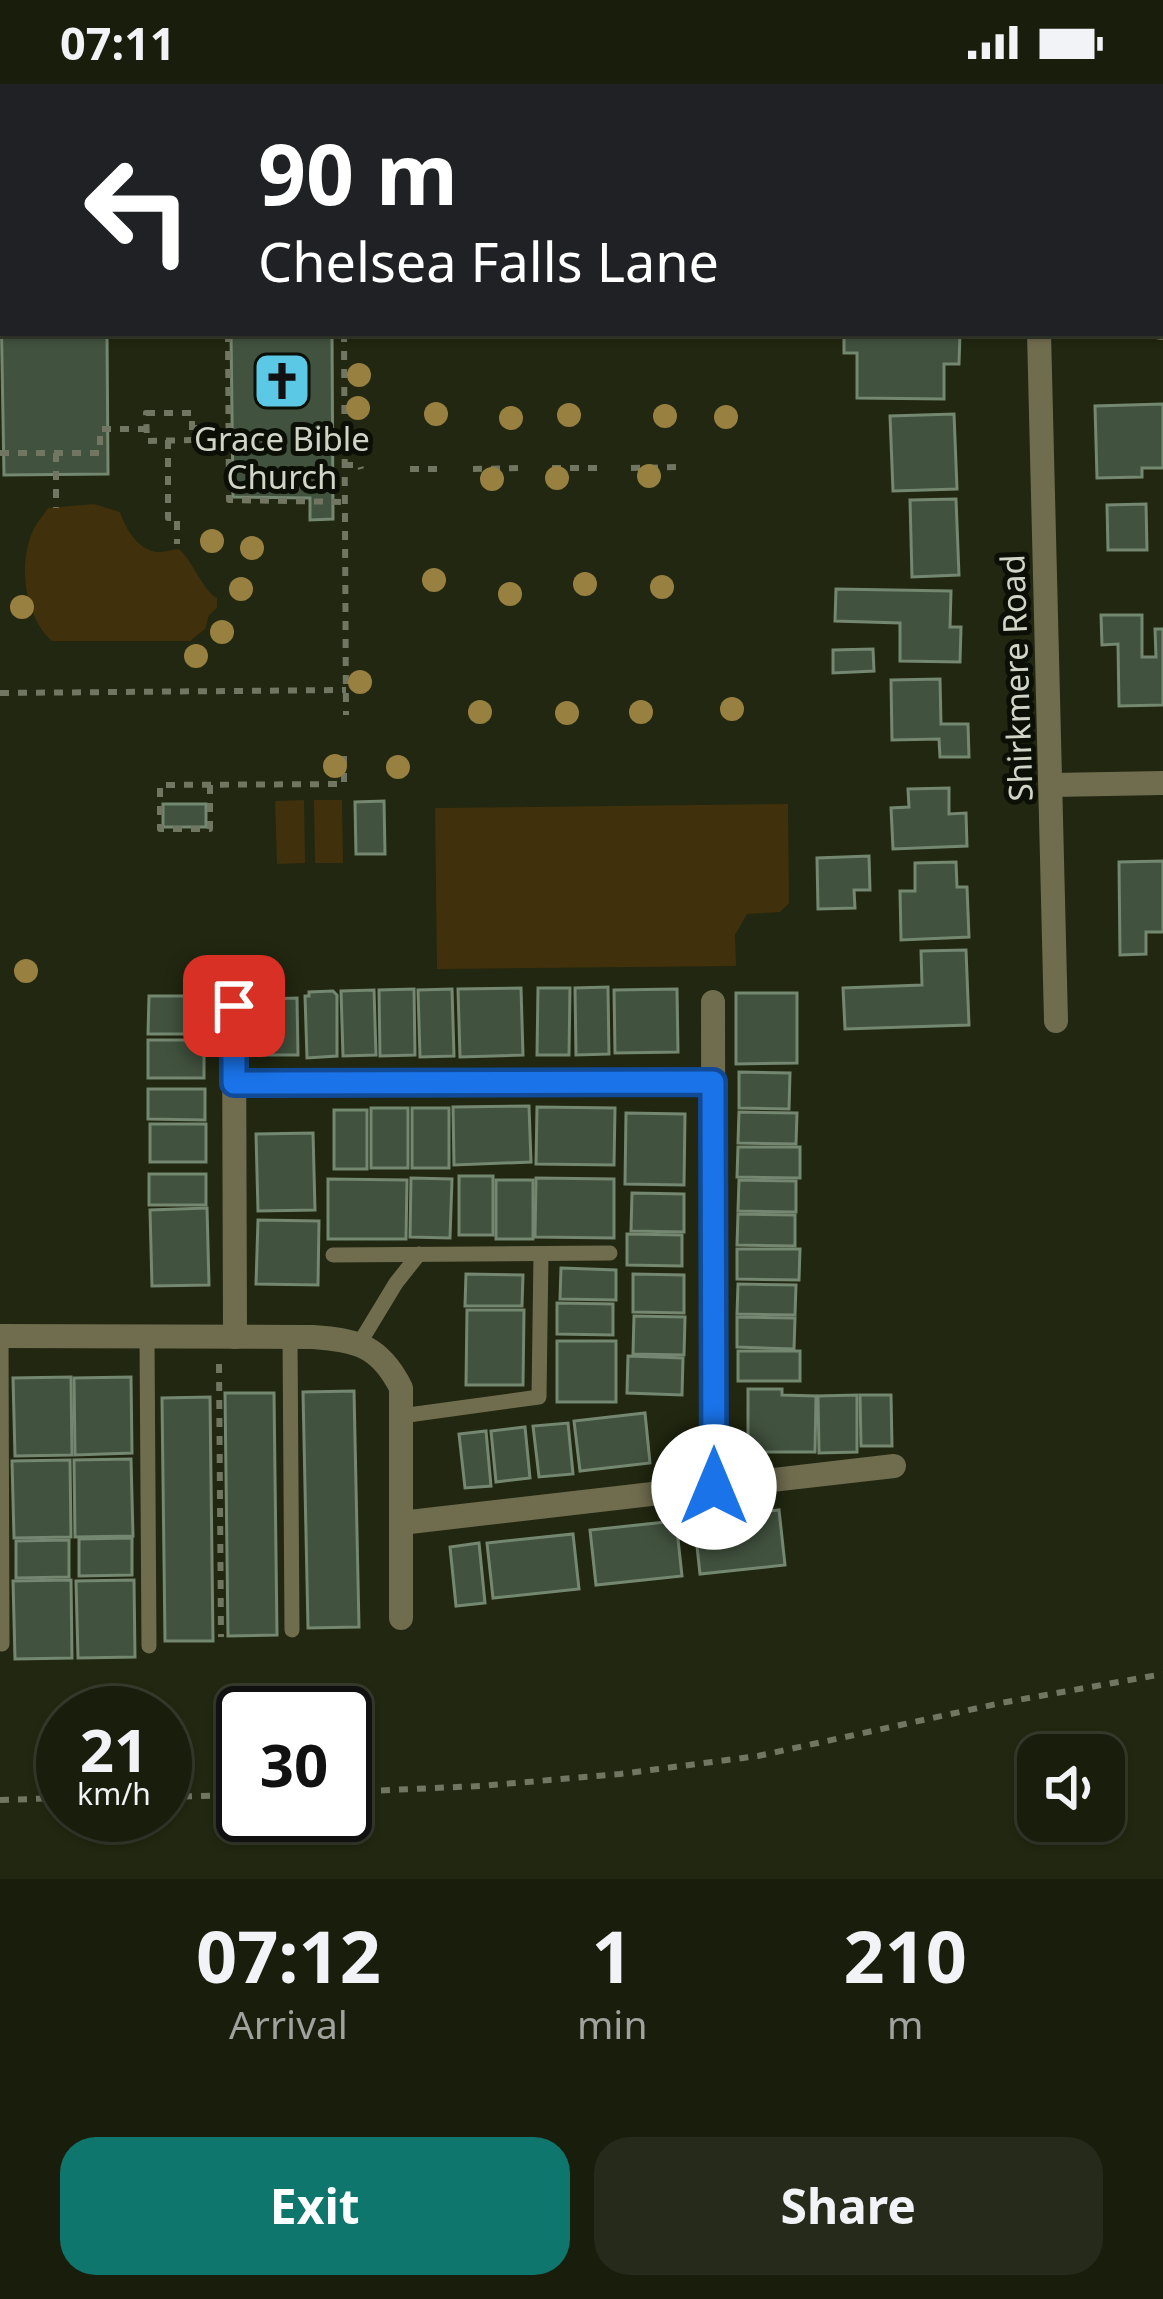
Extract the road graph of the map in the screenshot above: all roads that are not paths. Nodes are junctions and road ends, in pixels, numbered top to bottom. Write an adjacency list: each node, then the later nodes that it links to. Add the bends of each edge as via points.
1 (1039, 336): 3 (street, Shirkmere Road)
2 (1163, 783): 3 (street)
3 (1052, 785): 6 (street, Shirkmere Road)
4 (713, 1002): 7 (street)
5 (234, 1006): 8 (street)
6 (1057, 1021)
7 (713, 1082): 8 (street); 20 (street)
8 (234, 1083): 14 (street)
9 (610, 1253): 11 (lane)
10 (419, 1254): 11 (lane); 12 (lane); 17 (lane, via 396,1283)
11 (542, 1254): 18 (lane, via 539,1397)
12 (333, 1255)
13 (1, 1336): 15 (street); 24 (lane)
14 (235, 1336): 15 (street); 16 (street)
15 (147, 1337): 25 (lane)
16 (290, 1337): 17 (street, via 345,1339); 23 (lane)
17 (370, 1350): 18 (street, via 400,1388)
18 (400, 1416): 21 (street)
19 (894, 1466): 20 (street)
20 (714, 1487): 21 (street)
21 (400, 1522): 22 (street)
22 (401, 1618)
23 (292, 1630)
24 (2, 1644)
25 (149, 1646)

